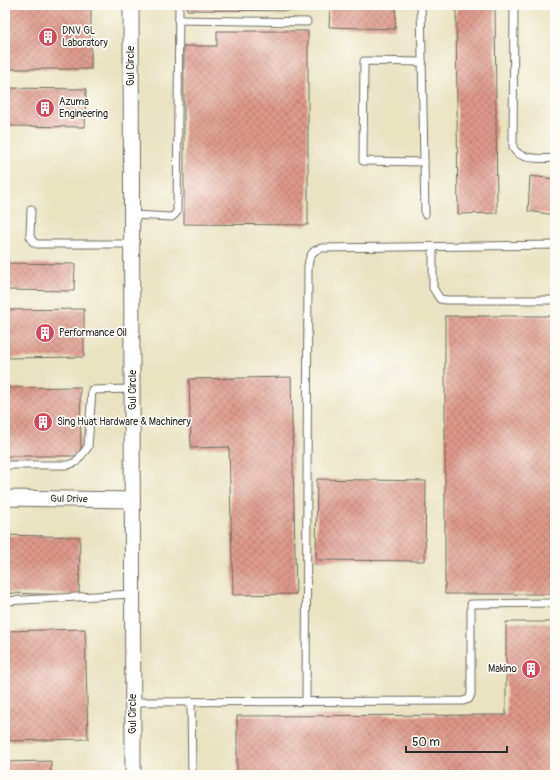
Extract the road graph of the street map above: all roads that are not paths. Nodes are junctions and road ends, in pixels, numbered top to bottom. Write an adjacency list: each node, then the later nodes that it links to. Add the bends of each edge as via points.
1 (132, 5): 12 (street, Gul Circle)
2 (179, 5): 5 (lane)
3 (421, 5): 7 (lane)
4 (514, 5): 8 (lane, via 514,152 522,156)
5 (178, 20): 6 (lane); 12 (lane, via 177,212 172,217)
6 (306, 22)
7 (422, 62): 9 (lane); 9 (lane, via 364,61 363,161)
8 (555, 158)
9 (424, 162): 11 (lane)
10 (31, 209): 13 (lane, via 31,239 36,244)
11 (425, 214)
12 (132, 215): 13 (street, Gul Circle)
13 (132, 244): 17 (street, Gul Circle)
14 (555, 245): 15 (lane)
15 (433, 247): 16 (lane, via 433,288 440,299); 25 (lane, via 322,248 313,252 309,259)
16 (555, 300)
17 (133, 389): 18 (lane, via 92,390 88,447 76,462 68,465); 20 (street, Gul Circle)
18 (5, 465)
19 (5, 498): 20 (street, Gul Drive)
20 (132, 500): 21 (street, Gul Circle)
21 (132, 594): 22 (lane); 26 (street, Gul Circle)
22 (5, 601)
23 (555, 603): 25 (lane, via 471,604 469,699)
24 (191, 701): 25 (lane); 26 (lane); 28 (lane)
25 (306, 701)
26 (133, 702): 27 (street, Gul Circle)
27 (133, 775)
28 (192, 775)

